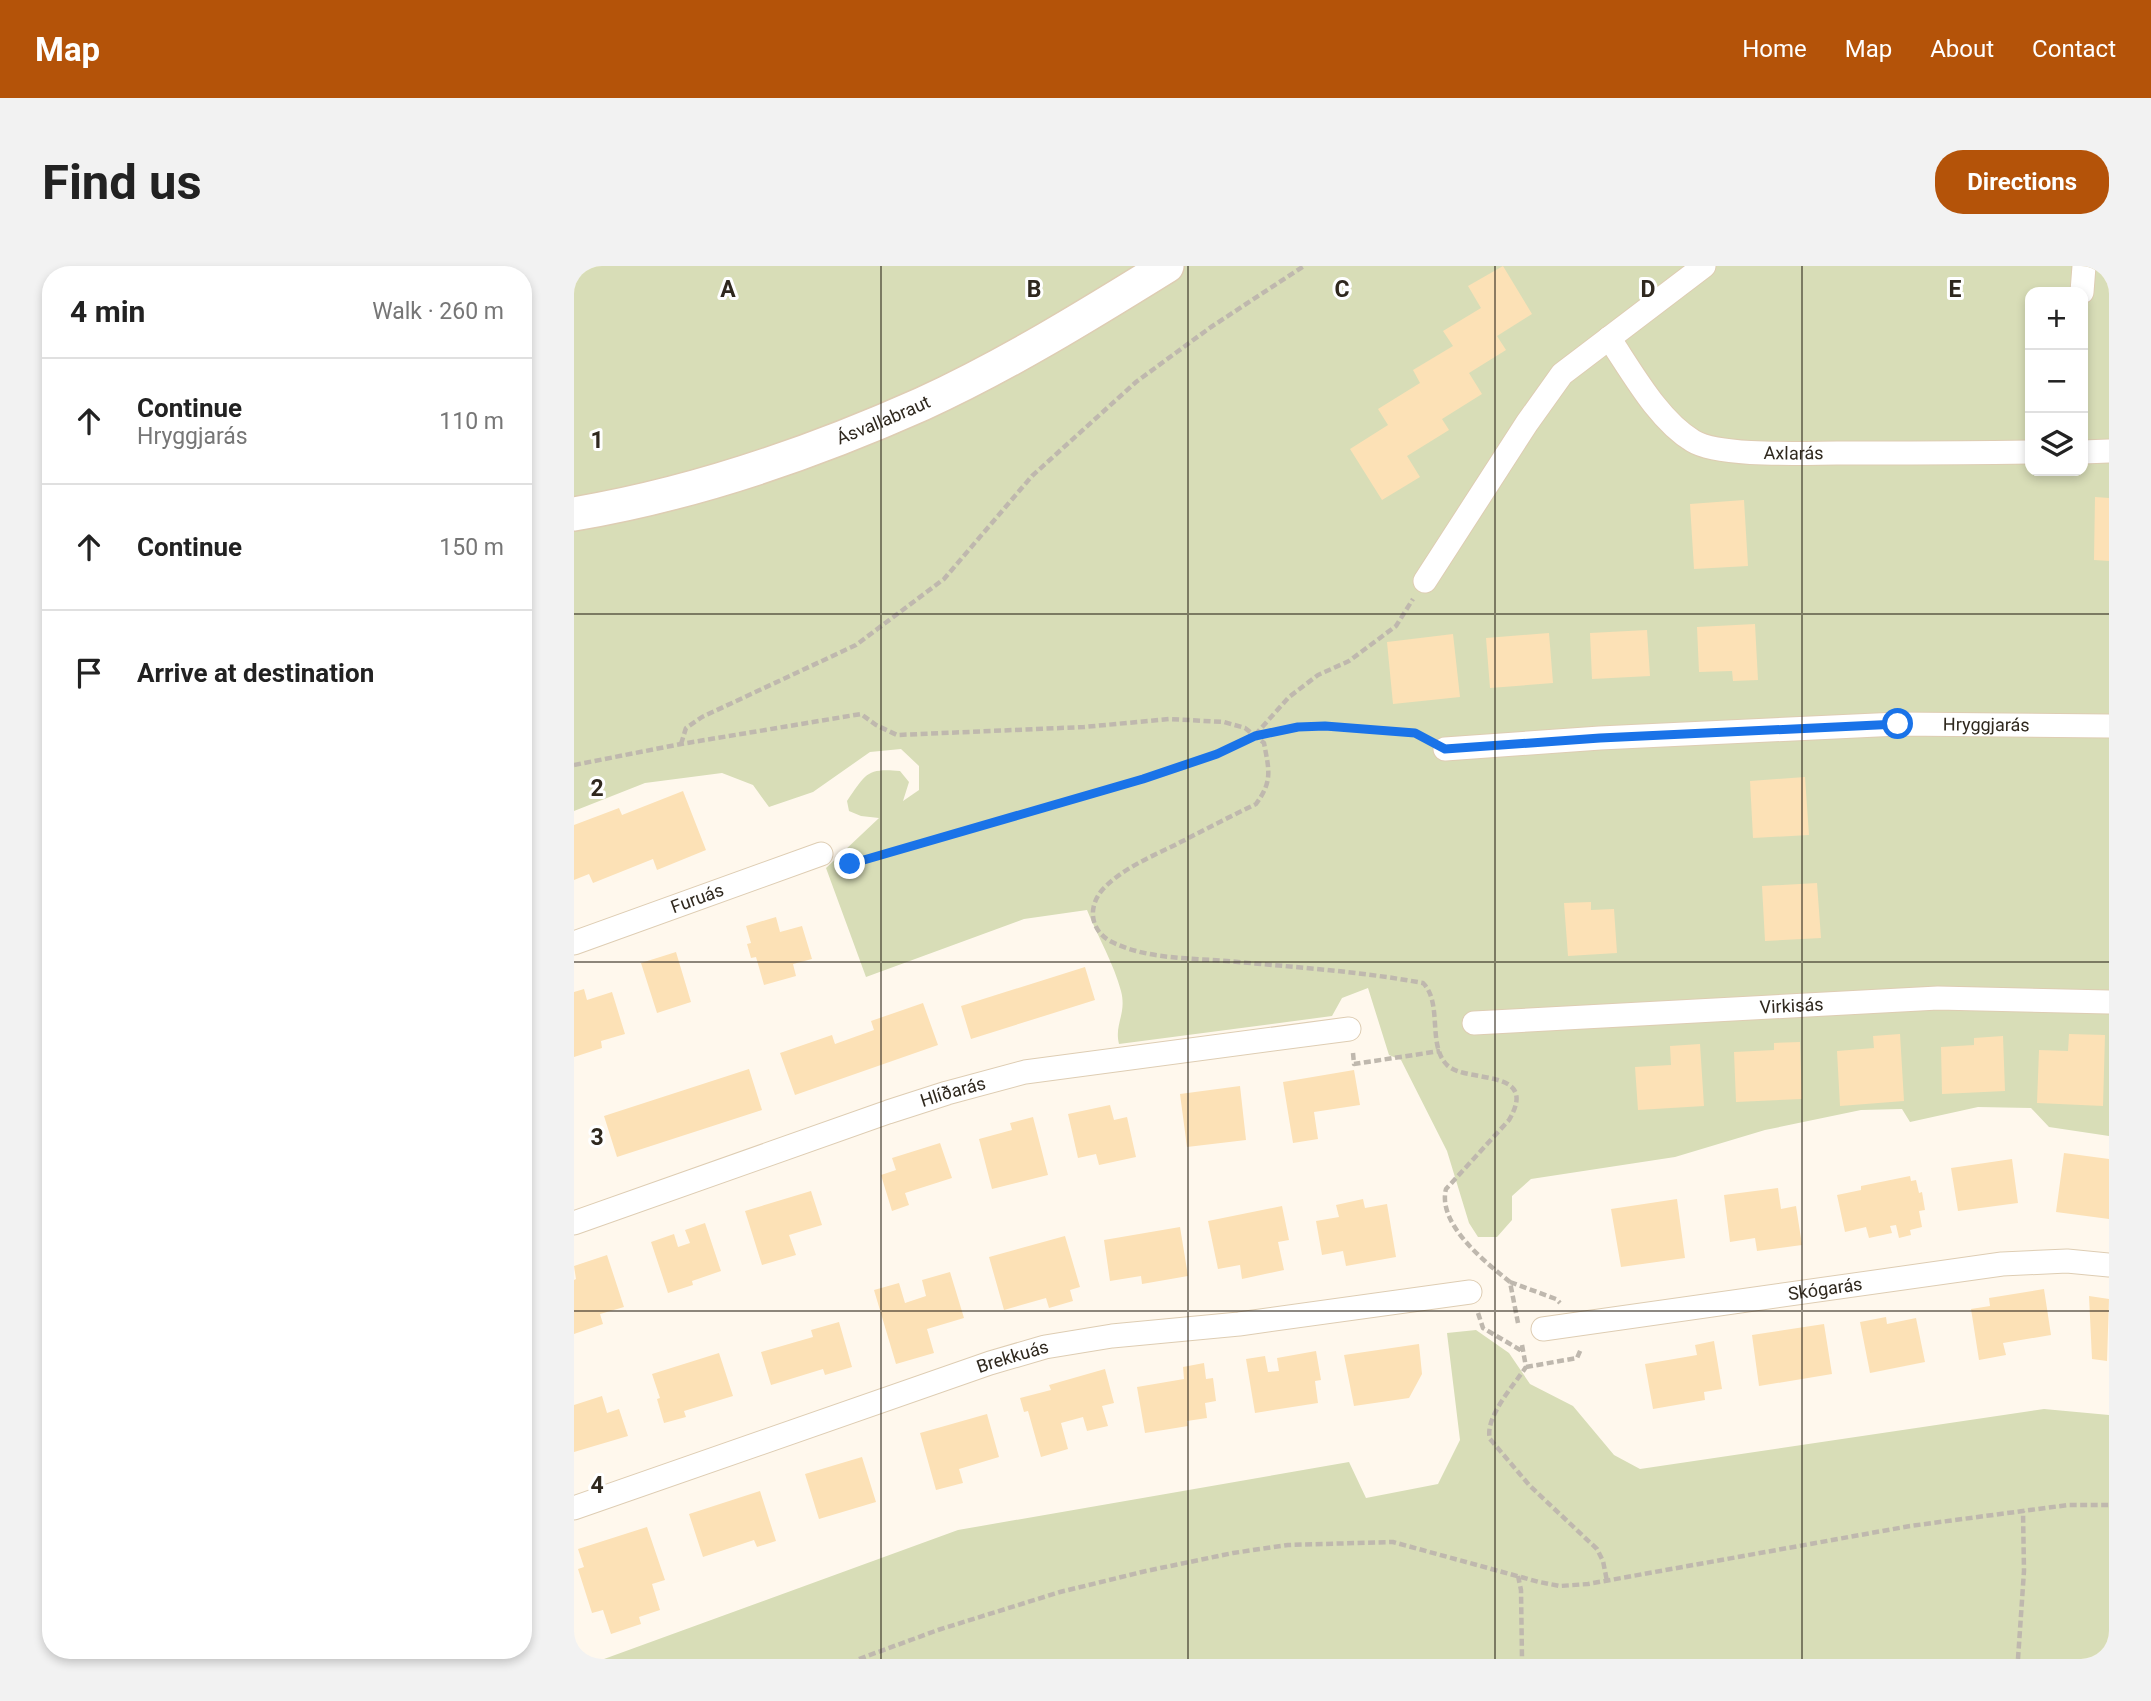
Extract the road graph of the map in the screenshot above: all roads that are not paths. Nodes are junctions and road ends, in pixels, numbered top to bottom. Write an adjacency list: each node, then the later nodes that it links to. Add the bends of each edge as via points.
1 (1167, 266): 9 (main road, Ásvallabraut, via 1059,332 922,403 758,468)
2 (1704, 266): 5 (street)
3 (2084, 266): 4 (street)
4 (2082, 287)
5 (1609, 338): 7 (street, Axlarás, via 1645,392 1676,428 1696,443 1768,453); 10 (street, via 1562,374)
6 (2109, 451): 8 (street)
7 (2025, 452)
8 (2088, 452)
9 (574, 514)
10 (1425, 581)
11 (2109, 726): 12 (street, Hryggjarás, via 1898,724)
12 (1445, 749)
13 (821, 854): 14 (street, Furuás)
14 (574, 943)
15 (2109, 1002): 16 (street, Virkisás, via 1938,998)
16 (1474, 1023)
17 (1349, 1029): 18 (street, Hlíðarás, via 1025,1072 888,1112)
18 (574, 1223)
19 (2109, 1265): 21 (street, Skógarás, via 2067,1261 2003,1264)
20 (1470, 1292): 22 (street, Brekkuás, via 1045,1347)
21 (1543, 1329)
22 (574, 1508)

